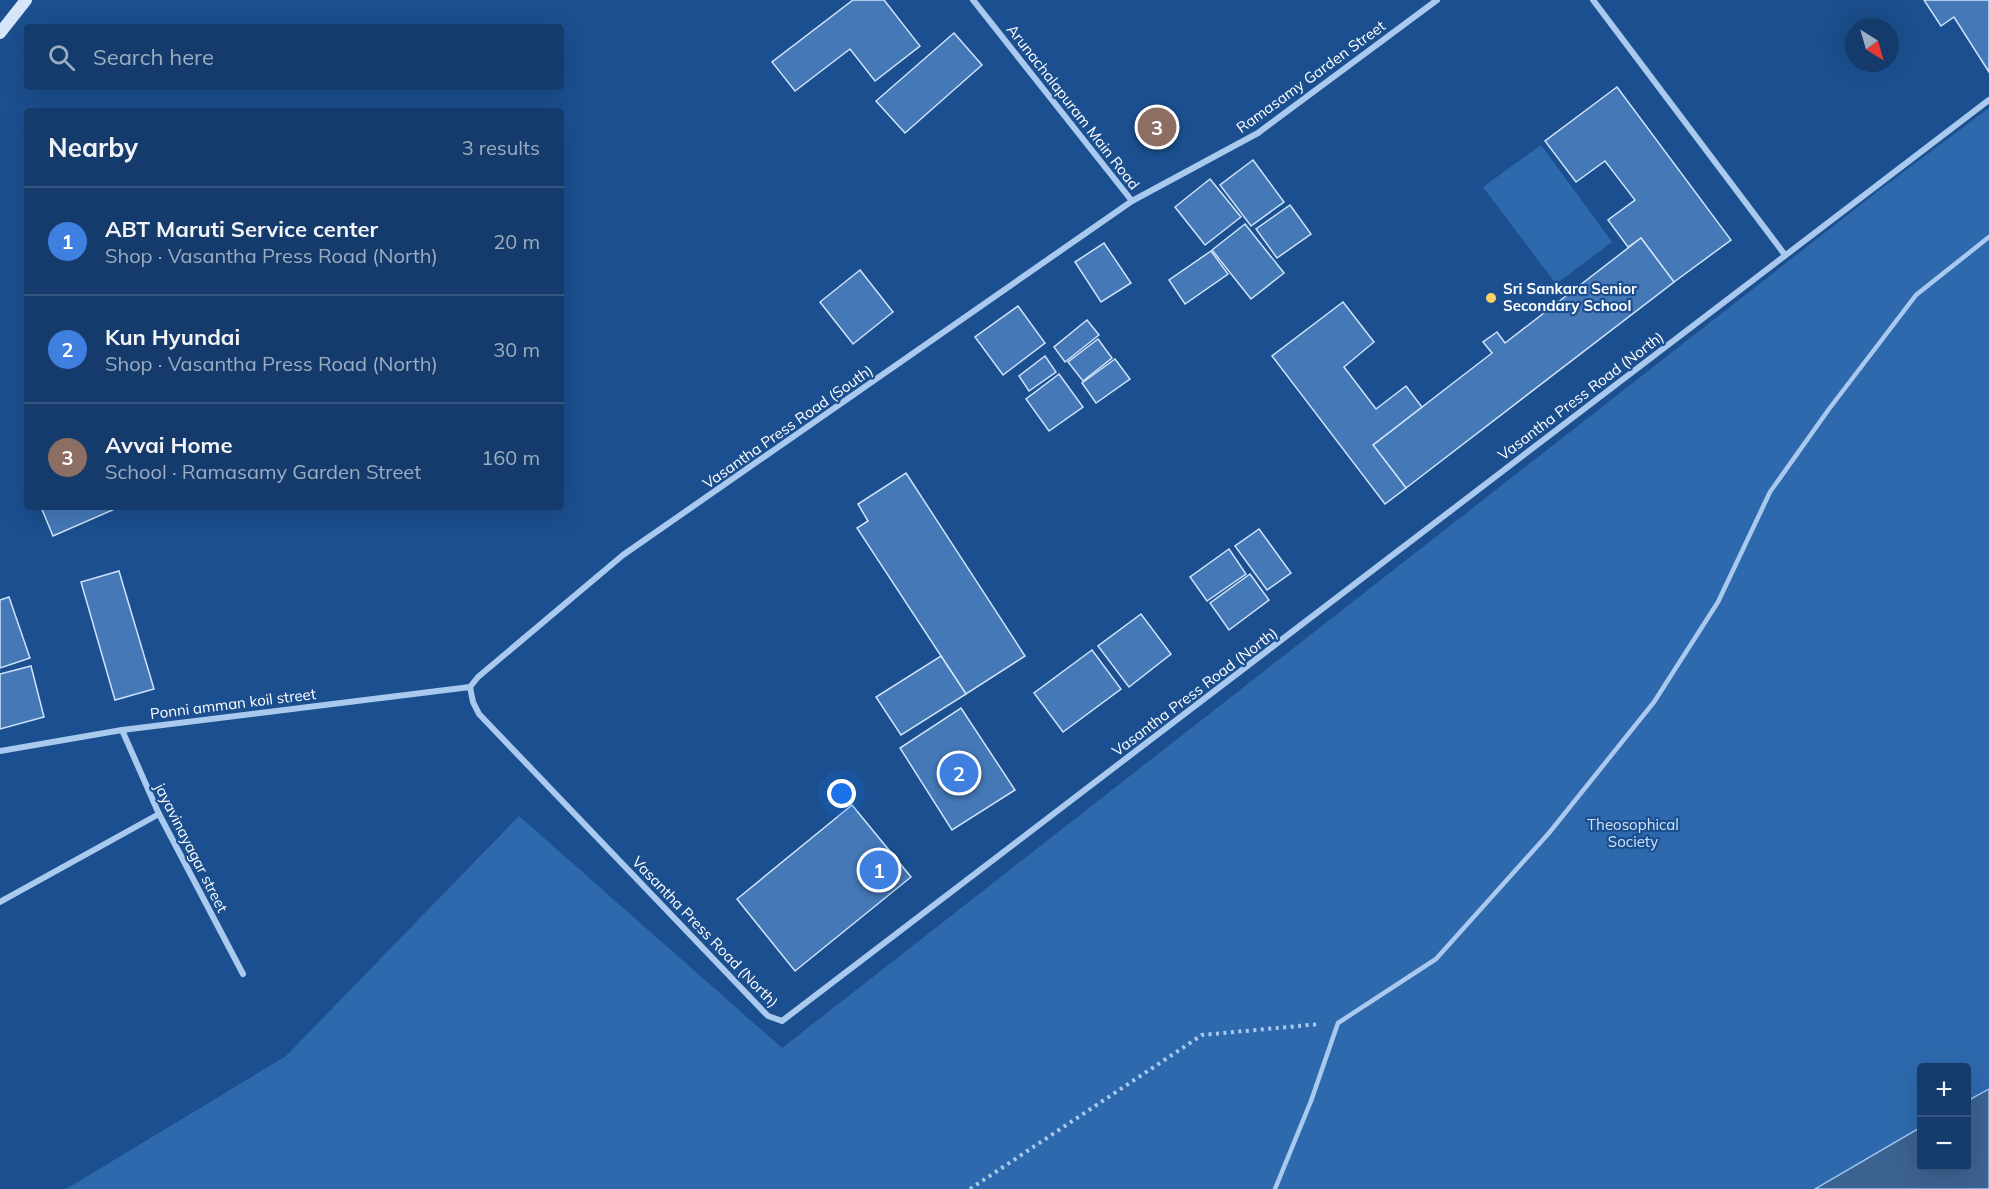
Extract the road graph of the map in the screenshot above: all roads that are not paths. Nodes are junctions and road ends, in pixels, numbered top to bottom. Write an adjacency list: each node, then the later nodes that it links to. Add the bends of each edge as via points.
1 (26, 0): 5 (main road)
2 (973, 0): 7 (street, Arunachalapuram Main Road)
3 (1437, 0): 7 (street, Ramasamy Garden Street, via 1258,133)
4 (1593, 0): 9 (street)
5 (0, 33)
6 (1989, 100): 9 (street, Vasantha Press Road (North))
7 (1132, 201): 10 (street, Vasantha Press Road (South), via 623,555)
8 (1989, 237): 16 (lane, via 1916,295 1828,409 1770,492 1718,602 1654,702 1549,833 1436,959 1338,1023)
9 (1785, 255): 10 (street, Vasantha Press Road (North), via 782,1021 768,1016 479,714)
10 (470, 687): 11 (street, Ponni amman koil street)
11 (122, 730): 12 (street, Ponni amman koil street); 13 (street, jayavinayagar street)
12 (0, 751)
13 (159, 814): 14 (street); 15 (street, jayavinayagar street)
14 (0, 902)
15 (243, 974)
16 (1275, 1189)

